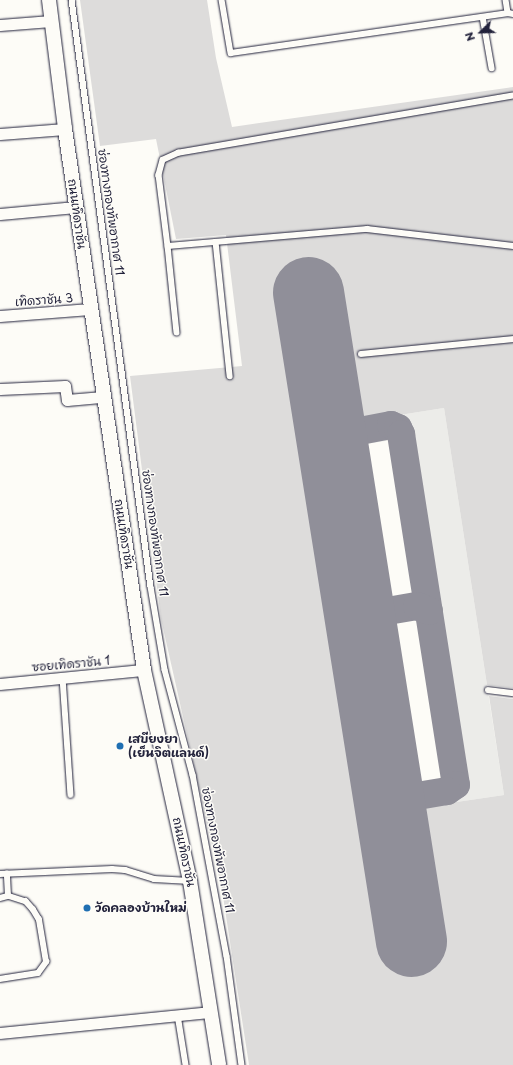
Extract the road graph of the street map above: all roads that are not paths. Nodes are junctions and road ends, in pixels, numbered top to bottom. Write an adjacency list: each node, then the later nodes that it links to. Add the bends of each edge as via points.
1 (49, 0): 7 (street, ถนนเทิดราชัน)
2 (72, 0): 43 (lane, ช่องทางกองทัพอากาศ 11, via 151,587 165,670 193,775 227,956)
3 (222, 0): 6 (lane, via 231,54)
4 (506, 0): 5 (lane)
5 (511, 14): 6 (lane)
6 (483, 17): 9 (lane)
7 (51, 21): 8 (street); 11 (street, ถนนเทิดราชัน)
8 (0, 25)
9 (492, 68)
10 (513, 96): 16 (lane, via 172,156 163,160 159,170)
11 (64, 129): 12 (street); 13 (street, ถนนเทิดราชัน)
12 (0, 134)
13 (76, 207): 14 (street); 18 (street, ถนนเทิดราชัน)
14 (0, 214)
15 (216, 242): 16 (lane); 17 (lane, via 367,229); 23 (lane)
16 (168, 246): 20 (lane)
17 (513, 246)
18 (90, 309): 19 (street, เทิดราชัน 3); 25 (street, ถนนเทิดราชัน)
19 (0, 316)
20 (177, 333)
21 (513, 339): 22 (lane)
22 (361, 354)
23 (230, 376)
24 (0, 389): 25 (street, via 65,386 67,400)
25 (103, 396): 26 (street, ถนนเทิดราชัน)
26 (144, 670): 27 (street, ซอยเทิดราชัน 1); 34 (street, ถนนเทิดราชัน)
27 (63, 678): 28 (street, ซอยเทิดราชัน 1); 31 (lane)
28 (0, 684)
29 (488, 690): 30 (lane)
30 (513, 693)
31 (71, 795)
32 (0, 874): 33 (lane)
33 (7, 874): 34 (lane, via 112,869 125,870 154,879); 35 (lane)
34 (190, 881): 38 (street, ถนนเทิดราชัน)
35 (8, 896): 36 (lane); 37 (lane, via 26,902 34,910 39,920 46,962 38,973)
36 (0, 898)
37 (0, 979)
38 (211, 1012): 39 (street); 42 (street, ถนนเทิดราชัน)
39 (178, 1014): 40 (street); 41 (lane)
40 (0, 1033)
41 (186, 1065)
42 (219, 1065)
43 (242, 1065)

